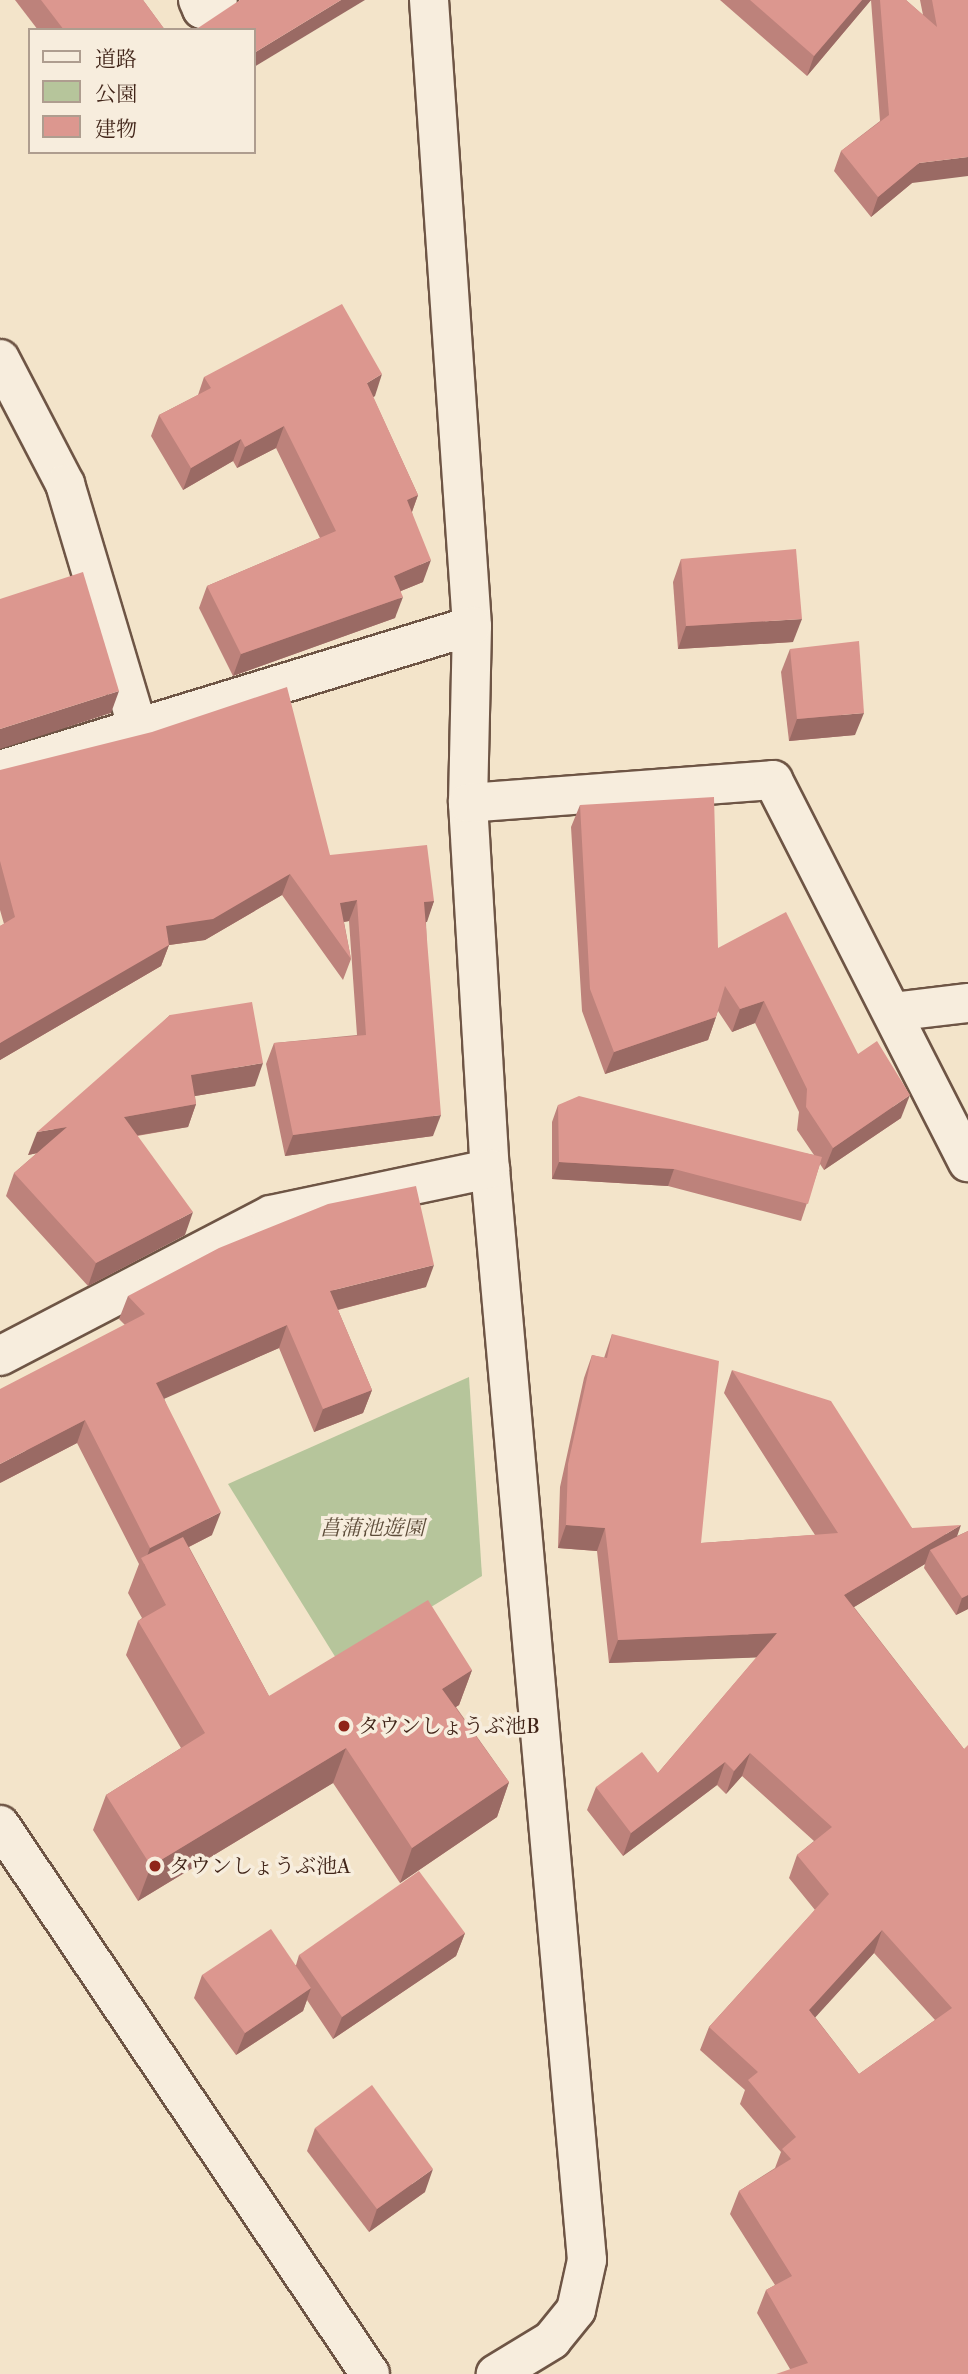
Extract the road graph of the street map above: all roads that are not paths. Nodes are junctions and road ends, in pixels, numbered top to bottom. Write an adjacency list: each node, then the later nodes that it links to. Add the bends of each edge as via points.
1 (198, 0): 2 (street, via 202,9)
2 (218, 0)
3 (429, 0): 5 (street)
4 (0, 359): 6 (street, via 65,484)
5 (472, 626): 6 (street); 8 (street)
6 (138, 732): 7 (street)
7 (0, 769)
8 (468, 803): 10 (street, via 773,780); 12 (street)
9 (968, 1003): 10 (street)
10 (892, 1012): 11 (street)
11 (968, 1162)
12 (490, 1169): 13 (street, via 271,1215); 16 (street, via 587,2260 576,2310 552,2340)
13 (0, 1356)
14 (0, 1825): 15 (street)
15 (370, 2374)
16 (496, 2374)

